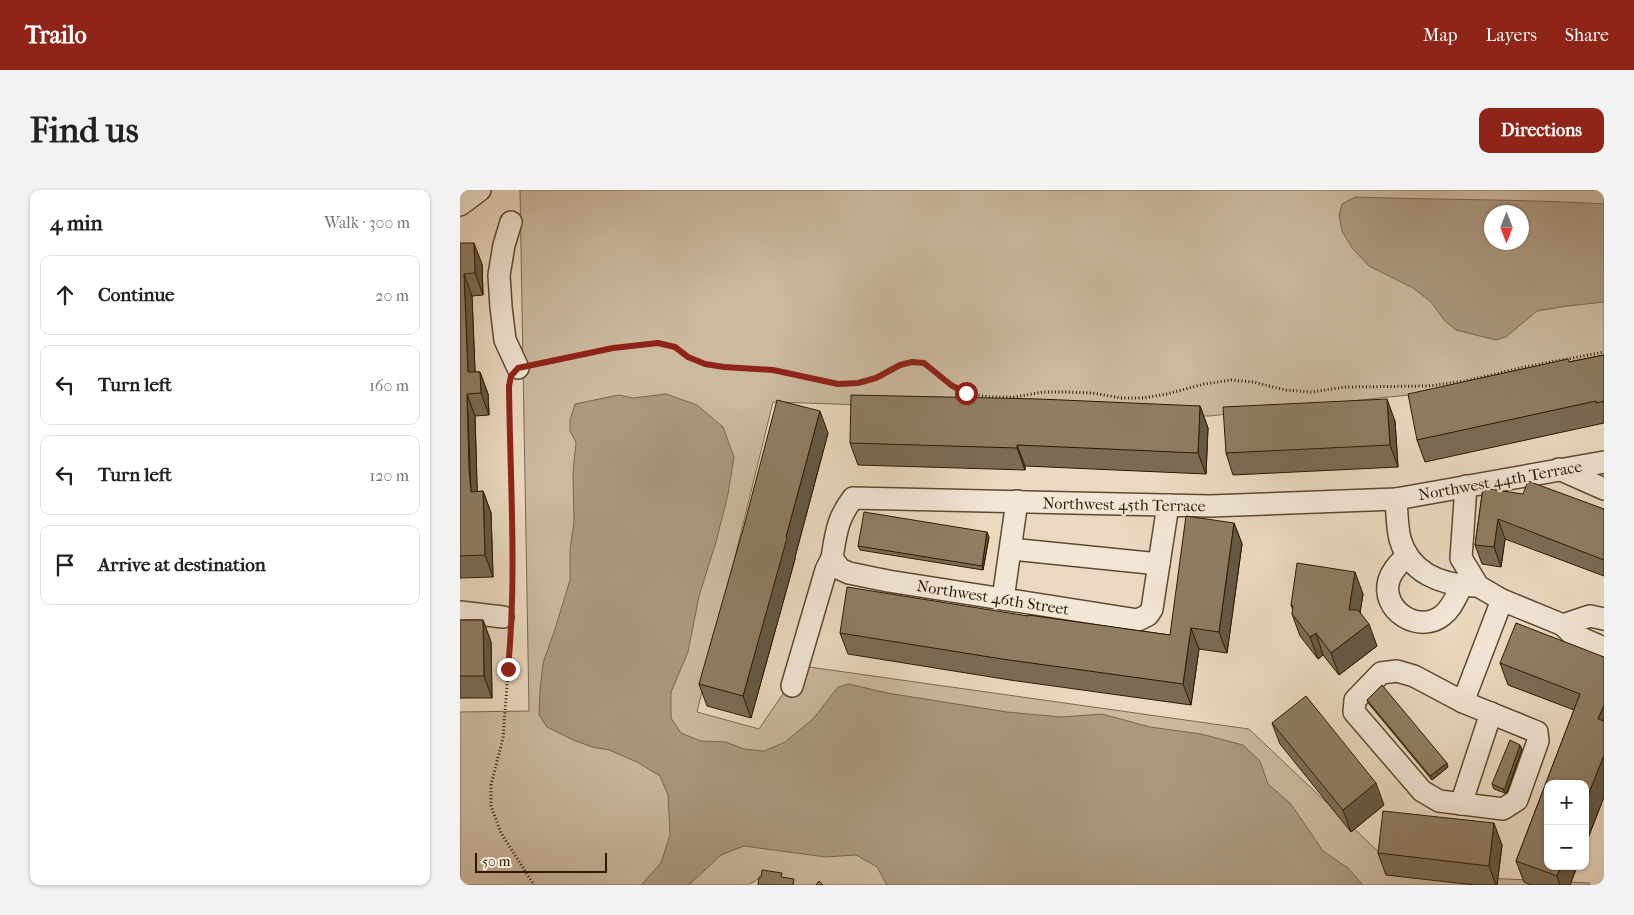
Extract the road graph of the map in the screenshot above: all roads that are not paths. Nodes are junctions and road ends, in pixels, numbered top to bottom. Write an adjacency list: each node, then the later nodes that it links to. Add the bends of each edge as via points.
1 (480, 190): 2 (street)
2 (460, 205)
3 (510, 222): 4 (street, via 499,275 505,340)
4 (518, 368)
5 (1604, 462): 6 (street, Northwest 44th Terrace)
6 (1558, 469): 7 (street, Northwest 44th Terrace); 8 (street)
7 (1466, 486): 9 (street, Northwest 44th Terrace); 16 (street, via 1461,558)
8 (1604, 489)
9 (1396, 500): 11 (street, Northwest 45th Terrace); 13 (street, via 1400,538)
10 (1018, 501): 11 (street, Northwest 45th Terrace); 12 (street); 14 (street, Northwest 45th Terrace, via 852,498 843,510 836,530)
11 (1168, 505): 15 (street)
12 (1011, 549): 15 (street); 17 (street)
13 (1407, 555): 16 (street, via 1417,568 1428,575 1444,582); 16 (street, via 1393,570 1388,581 1388,593 1391,604 1409,620 1420,623 1443,615)
14 (836, 564): 17 (street, Northwest 46th Street, via 849,573); 24 (street, via 826,570)
15 (1159, 564): 17 (street, Northwest 46th Street, via 1152,608 1148,615 1138,620)
16 (1470, 586): 18 (street)
17 (1003, 599)
18 (1502, 600): 22 (street); 25 (street)
19 (460, 612): 20 (street)
20 (509, 614)
21 (1604, 619): 22 (street, via 1590,616)
22 (1563, 625): 23 (street, via 1572,634)
23 (1604, 648)
24 (792, 686)
25 (1463, 702): 26 (street); 27 (street, via 1414,676 1397,671 1382,673 1355,700 1354,712 1422,791 1439,801)
26 (1491, 713): 27 (street); 27 (street, via 1537,732 1538,741 1517,800 1503,809)
27 (1461, 804)

